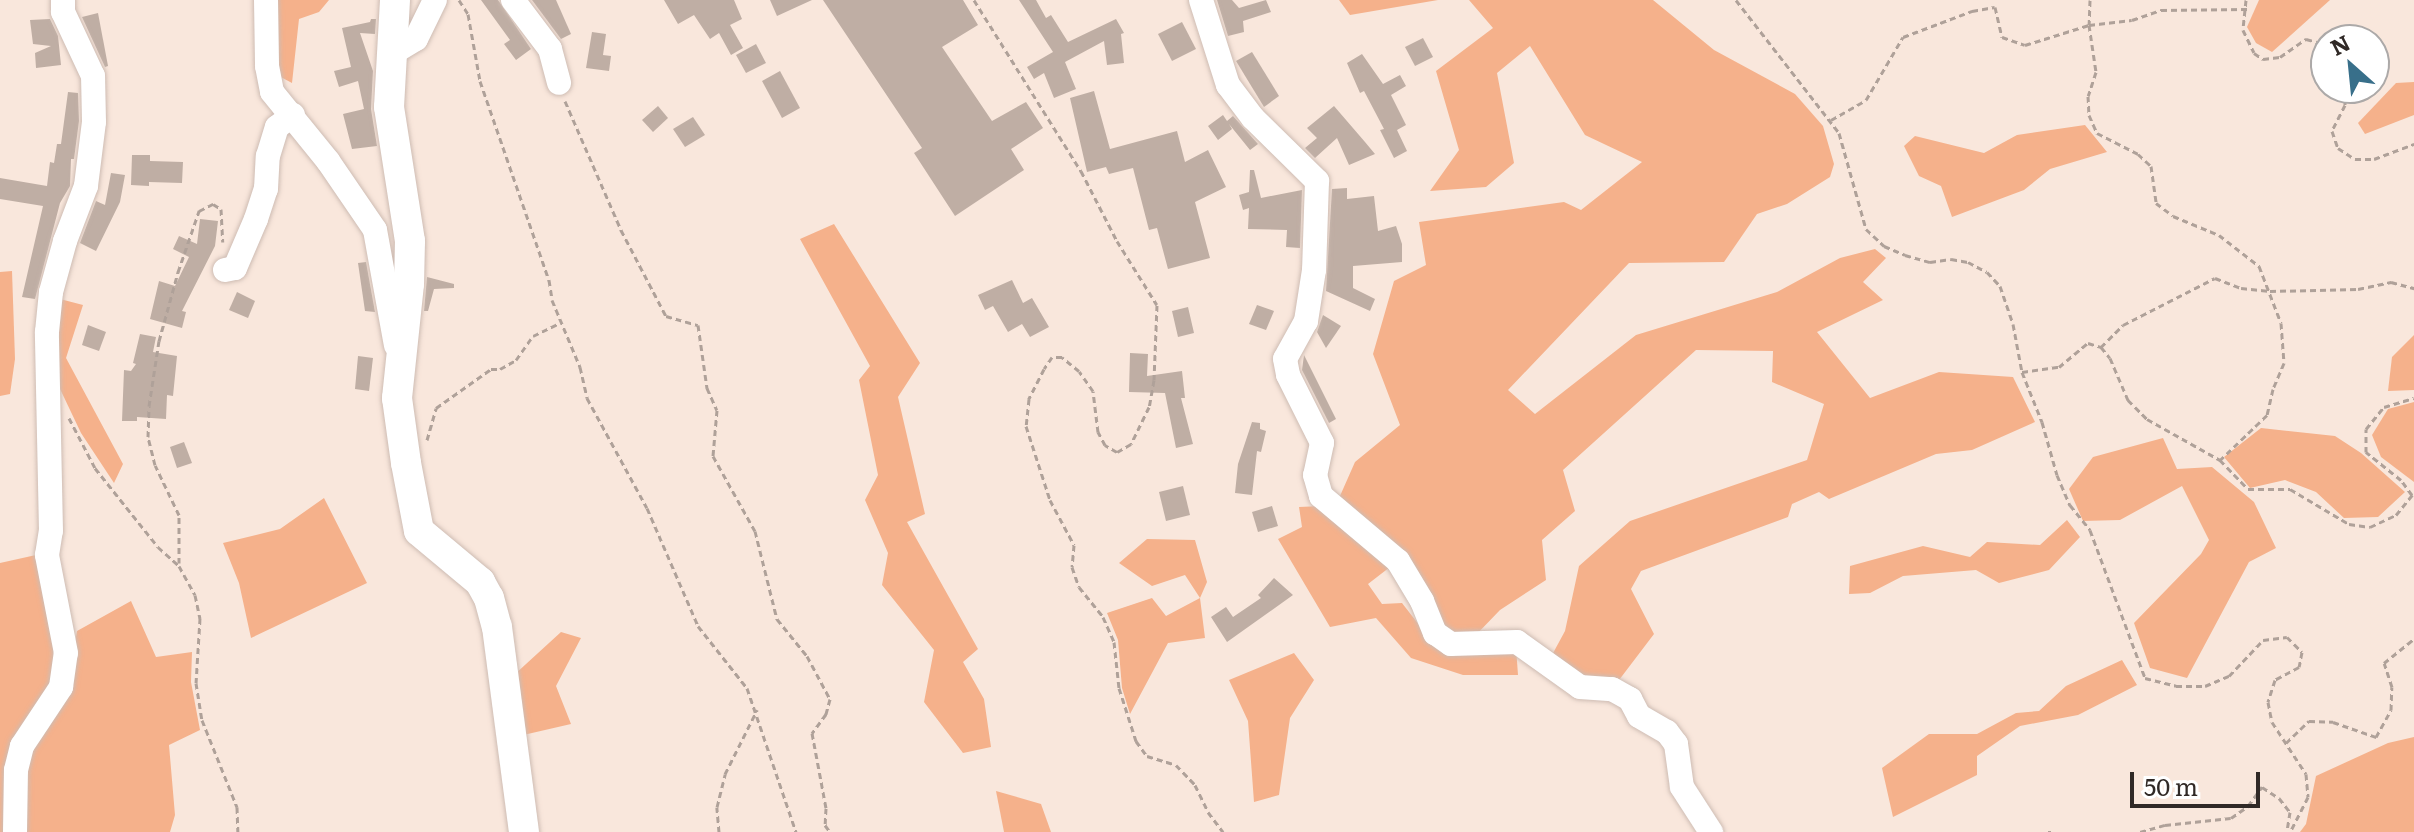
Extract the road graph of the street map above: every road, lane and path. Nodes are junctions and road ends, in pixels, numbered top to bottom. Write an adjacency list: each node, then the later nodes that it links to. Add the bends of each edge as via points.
1 (63, 0): 36 (street, via 63,12 93,76 94,122 86,186 51,292 47,332 47,555 66,653 61,687 22,746 16,770)
2 (266, 0): 18 (street, via 272,92)
3 (395, 0): 15 (main road)
4 (435, 0): 15 (street, via 416,39)
5 (459, 0): 24 (path, via 468,14 480,81)
6 (513, 0): 16 (street, via 550,49)
7 (974, 0): 42 (path, via 1067,146 1157,305 1149,407 1131,444 1117,452 1105,445 1098,432 1093,391 1062,357 1052,357 1044,369 1029,399 1026,426 1050,500 1074,545 1072,567 1079,587 1103,617 1114,642 1119,688 1136,741 1147,756 1176,765 1195,785)
8 (1201, 0): 43 (street, via 1228,85 1253,118 1317,181 1306,321 1285,359 1322,443 1315,475 1321,496 1398,561 1435,633 1451,644 1517,642 1580,687 1612,689 1630,699 1639,716 1667,732 1676,744 1682,787)
9 (1736, 0): 19 (path)
10 (2090, 0): 13 (path)
11 (2246, 0): 12 (path)
12 (2247, 9): 13 (path, via 2161,10); 14 (path, via 2243,30 2254,53 2263,59 2280,57)
13 (2089, 25): 19 (path, via 2025,45 2002,37 1995,7 1972,11 1903,37 1866,100); 23 (path, via 2096,72 2088,96 2089,115 2097,133 2138,154 2151,166 2156,203 2232,243 2259,266)
14 (2310, 40)
15 (391, 54): 26 (main road, via 389,107 410,241)
16 (559, 83): 41 (path, via 621,230 666,316 698,325 707,388 717,410 713,456 755,531 777,619 807,656 830,699 812,733)
17 (2345, 104): 20 (path, via 2332,131 2338,148 2355,159 2374,159)
18 (293, 115): 21 (street, via 277,127 256,219 235,268); 26 (street, via 375,230)
19 (1830, 120): 27 (path, via 1839,133 1866,229 1884,246 1905,255 1930,262 1968,262 1987,272 2000,286)
20 (2414, 144)
21 (225, 270): 32 (path, via 221,209 213,204 199,211 171,294 149,406 148,437 155,465 179,515)
22 (2414, 288): 23 (path, via 2391,282 2358,289)
23 (2270, 291): 25 (path, via 2215,278 2123,325); 30 (path, via 2281,323 2284,363 2267,415)
24 (560, 323): 31 (path, via 533,336 516,360 491,369 436,408); 34 (path, via 587,398 647,508 698,626 747,688)
25 (2101, 347): 27 (path, via 2088,343 2059,367); 30 (path, via 2128,400 2147,419)
26 (399, 364): 31 (main road, via 397,398)
27 (2022, 372): 35 (path, via 2057,475 2070,505 2090,530 2145,678 2205,686 2229,676 2263,640 2287,637 2302,652 2299,667 2275,680 2268,702 2272,722)
28 (2414, 398): 30 (path, via 2384,407 2366,429 2366,452 2412,495 2396,515 2370,527 2349,524 2290,489 2248,489)
29 (68, 416): 32 (path, via 95,468)
30 (2220, 460)
31 (409, 478): 38 (main road, via 419,531 480,582 489,598)
32 (179, 566): 37 (path, via 200,618 196,683 202,720 237,807)
33 (2414, 639): 35 (path, via 2384,663 2392,687 2391,710 2376,737 2333,722 2309,721)
34 (757, 710): 39 (path, via 725,774 717,807); 40 (path)
35 (2286, 743): 45 (path, via 2306,774 2308,797)
36 (15, 832)
37 (238, 832)
38 (524, 832)
39 (719, 832)
40 (796, 832)
41 (830, 832)
42 (1223, 832)
43 (1711, 832)
44 (2140, 832): 45 (path, via 2231,818 2262,787 2290,812)
45 (2288, 832)

